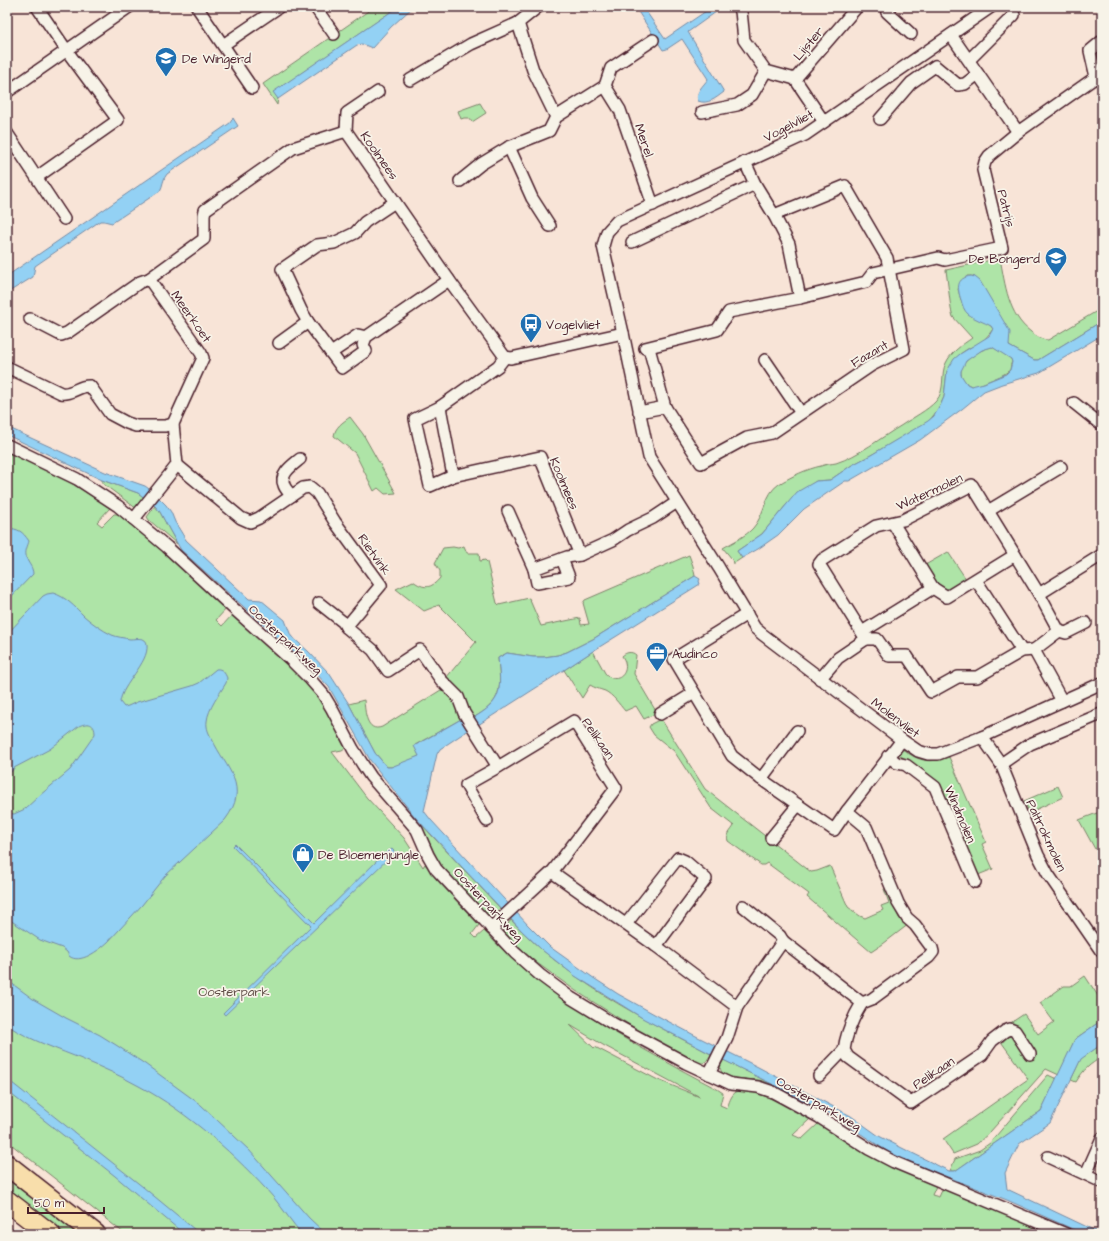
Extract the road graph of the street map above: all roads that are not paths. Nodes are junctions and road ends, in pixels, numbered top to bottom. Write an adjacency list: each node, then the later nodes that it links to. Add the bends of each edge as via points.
1 (37, 7): 19 (street)
2 (129, 7): 19 (street)
3 (197, 7): 18 (street)
4 (278, 7): 18 (street)
5 (315, 7): 13 (street)
6 (538, 7): 12 (street)
7 (738, 7): 21 (street, via 741,11 744,40)
8 (857, 7): 23 (street, Lijster)
9 (890, 7): 14 (street, via 887,12)
10 (991, 7): 15 (street, Vogelvliet)
11 (1014, 15): 20 (street)
12 (518, 23): 25 (street, via 471,44); 31 (street, via 533,70)
13 (334, 34)
14 (911, 34)
15 (951, 35): 20 (street); 33 (street, Vogelvliet)
16 (653, 40): 26 (street, via 611,68)
17 (1102, 41): 24 (street, Patrijs, via 1090,51)
18 (223, 45): 27 (street)
19 (67, 51): 28 (street); 39 (street, via 118,120)
20 (969, 60): 22 (street)
21 (766, 71): 23 (street, Lijster); 30 (street, via 752,95 737,105)
22 (978, 74): 32 (street, via 965,84 958,85 935,66 911,83); 35 (street)
23 (795, 79): 33 (street, Lijster)
24 (1099, 79): 35 (street, Patrijs)
25 (410, 80)
26 (605, 86): 31 (street); 43 (street, Merel, via 620,110)
27 (252, 88)
28 (7, 92)
29 (378, 92): 34 (street, via 347,113)
30 (702, 112)
31 (556, 118): 37 (street, via 550,131)
32 (880, 119)
33 (824, 122): 38 (street, Vogelvliet, via 805,135)
34 (346, 131): 42 (street, Koolmees); 50 (street, Koolmees, via 293,148 205,210 204,239)
35 (1018, 132): 48 (street, Patrijs, via 984,162 983,170 1002,248)
36 (7, 133): 39 (street)
37 (509, 147): 40 (street); 46 (street, via 532,198)
38 (745, 162): 41 (street); 43 (street, Vogelvliet)
39 (37, 177): 45 (street)
40 (460, 181)
41 (755, 184): 44 (street); 47 (street)
42 (395, 202): 51 (street, Koolmees); 54 (street, via 365,222 355,233 334,243 317,245 282,269)
43 (653, 205): 55 (street, Vogelvliet, via 617,221 607,232 603,246)
44 (774, 215): 49 (street, Fazant, via 845,186 888,258); 52 (street, via 789,244)
45 (64, 219)
46 (550, 226)
47 (632, 242)
48 (944, 260): 49 (street, Fazant, via 938,258)
49 (889, 269): 52 (street, Fazant, via 873,273 866,282); 66 (street, Fazant, via 904,349 872,365)
50 (149, 279): 53 (street, via 140,282 67,334 61,335); 68 (street, Meerkoet, via 203,358)
51 (449, 280): 56 (street); 59 (street, Koolmees)
52 (800, 298): 64 (street, Fazant, via 729,312 717,330 647,348)
53 (30, 319)
54 (308, 322): 57 (street); 58 (street)
55 (623, 333): 59 (street, via 511,358); 65 (street, Vogelvliet)
56 (366, 337): 58 (street, via 358,335); 58 (street, via 363,345 366,351 342,368)
57 (279, 343)
58 (331, 353)
59 (505, 357): 63 (street, Koolmees, via 498,366)
60 (765, 360): 66 (street)
61 (7, 367): 68 (street, via 61,393 67,394 84,385 90,386 110,414 136,426)
62 (1074, 403): 67 (street, via 1099,423)
63 (440, 407): 73 (street); 73 (street, Koolmees, via 415,419 430,486)
64 (665, 408): 65 (street); 66 (street, Fazant, via 701,463 747,438 772,433)
65 (639, 412): 75 (street, Vogelvliet, via 649,457)
66 (801, 413)
67 (1102, 420)
68 (173, 424): 71 (street)
69 (7, 445): 78 (street, Oosterparkweg, via 77,479)
70 (300, 459): 74 (street, via 283,478 283,484)
71 (177, 465): 74 (street, Rietvink, via 241,518 250,522); 78 (street)
72 (1061, 467): 77 (street)
73 (453, 476): 80 (street, Koolmees, via 540,457)
74 (291, 496): 92 (street, Rietvink, via 303,488 310,487 317,493 381,585)
75 (677, 502): 80 (street, via 613,540); 84 (street, Vogelvliet)
76 (508, 511): 85 (street)
77 (988, 511): 79 (street, Watermolen, via 972,485 903,520); 81 (street, Watermolen)
78 (134, 519): 118 (street, Oosterparkweg, via 290,659 323,694 352,749 371,777 417,830 436,868)
79 (892, 523): 87 (street, Watermolen); 94 (street, Watermolen, via 876,526 819,564)
80 (580, 555): 83 (street)
81 (1014, 555): 86 (street); 88 (street, Watermolen)
82 (1100, 556): 88 (street)
83 (562, 559): 85 (street); 85 (street, via 569,577 537,583)
84 (719, 568): 90 (street, Molenvliet)
85 (534, 569)
86 (976, 580): 87 (street, via 947,597); 96 (street)
87 (933, 588): 94 (street)
88 (1039, 594): 93 (street, Watermolen)
89 (320, 603): 92 (street)
90 (747, 614): 97 (street, Molenvliet, via 755,628); 99 (street, via 674,659)
91 (1086, 623): 93 (street, via 1066,633)
92 (346, 627): 108 (street, via 373,650 388,671 420,650 441,680 458,697 464,713)
93 (1059, 631): 95 (street)
94 (864, 635): 96 (street, via 877,639 890,656 907,656 931,692 958,677 977,677); 97 (street, via 838,658)
95 (1034, 650): 96 (street); 100 (street)
96 (1022, 651)
97 (820, 679): 105 (street, Molenvliet)
98 (1102, 683): 100 (street, Molenvliet)
99 (694, 693): 101 (street); 109 (street, via 732,756)
100 (1062, 701): 104 (street, Molenvliet)
101 (660, 714)
102 (1102, 716): 107 (street, via 1101,714 1030,744)
103 (798, 731): 109 (street)
104 (982, 737): 105 (street, Molenvliet, via 938,754 918,751); 107 (street, Paltrokmolen)
105 (902, 740): 106 (street)
106 (888, 756): 111 (street); 115 (street, Windmolen, via 897,763 906,765 935,787)
107 (1001, 764): 121 (street, Paltrokmolen, via 1048,874 1100,951)
108 (498, 767): 112 (street, via 466,785); 114 (street, Pelikaan, via 574,721 616,788)
109 (761, 779): 110 (street)
110 (798, 804): 111 (street, via 834,830); 113 (street)
111 (847, 811): 122 (street, via 866,828 898,903 933,952 872,999)
112 (487, 821)
113 (771, 838)
114 (552, 872): 117 (street); 118 (street, Pelikaan)
115 (975, 882)
116 (743, 906): 119 (street)
117 (626, 924): 120 (street); 120 (street, via 678,858 685,861 706,879)
118 (491, 928): 126 (street, Oosterparkweg, via 540,975 571,998 612,1023)
119 (783, 941): 122 (street); 123 (street)
120 (656, 946): 123 (street)
121 (1102, 950)
122 (862, 1003): 124 (street)
123 (737, 1007): 126 (street, via 727,1038)
124 (844, 1050): 125 (street, Pelikaan, via 848,1057 911,1103 982,1055 992,1041 1005,1031 1015,1031); 127 (street)
125 (1030, 1054)
126 (709, 1074): 136 (street, Oosterparkweg, via 731,1084 758,1086 773,1092 894,1162)
127 (819, 1076)
128 (1102, 1138): 131 (street)
129 (1048, 1157): 131 (street)
130 (7, 1165): 135 (highway)
131 (1086, 1174): 132 (street)
132 (1102, 1182)
133 (7, 1200): 134 (highway)
134 (50, 1234)
135 (95, 1234)
136 (1066, 1234)

